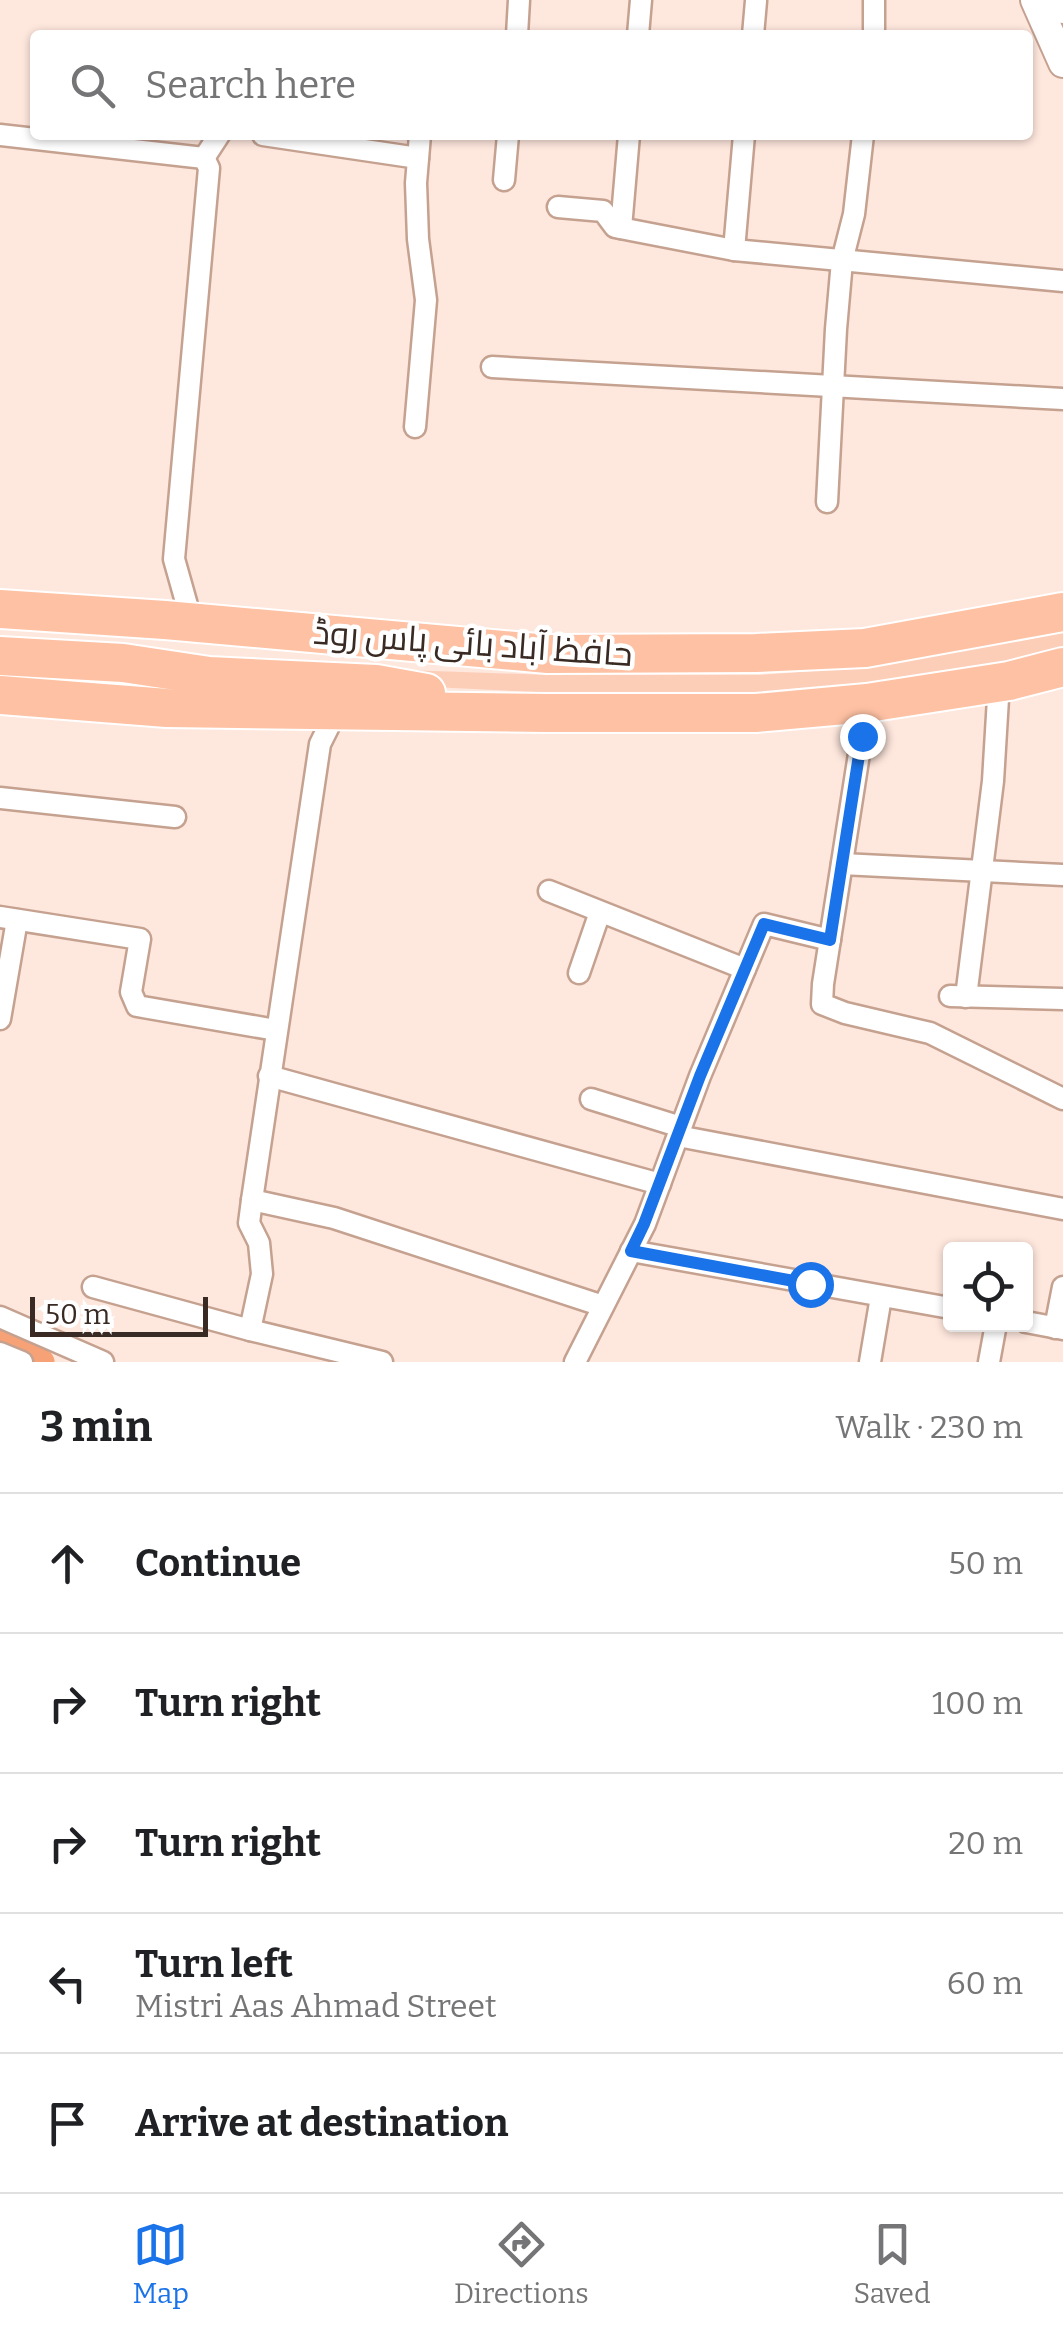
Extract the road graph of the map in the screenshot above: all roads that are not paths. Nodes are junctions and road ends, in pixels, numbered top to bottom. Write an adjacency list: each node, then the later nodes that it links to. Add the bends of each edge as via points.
1 (519, 0): 8 (street)
2 (640, 0): 9 (street)
3 (874, 0): 11 (street)
4 (1034, 0): 12 (main road)
5 (1059, 0): 7 (main road)
6 (756, 1): 10 (street)
7 (1063, 9)
8 (516, 30)
9 (638, 30)
10 (753, 30)
11 (874, 30)
12 (1063, 64)
13 (0, 135): 14 (street)
14 (30, 138)
15 (44, 140): 23 (street)
16 (216, 140): 23 (street)
17 (297, 140): 24 (street)
18 (420, 140): 24 (street)
19 (508, 140): 25 (street)
20 (629, 140): 27 (street)
21 (744, 140): 28 (street)
22 (863, 140): 29 (street)
23 (204, 158): 38 (street, via 209,168 174,559)
24 (418, 158): 34 (street, via 426,300)
25 (504, 180)
26 (558, 206): 27 (street, via 603,211)
27 (621, 228): 28 (street)
28 (734, 250): 29 (street)
29 (842, 261): 30 (street); 32 (street)
30 (1063, 281)
31 (492, 367): 32 (street)
32 (833, 387): 33 (street); 35 (street)
33 (1063, 399)
34 (416, 427)
35 (827, 502)
36 (0, 608): 38 (highway, حافظ آباد بائی پاس روڈ)
37 (1063, 612): 40 (highway, حافظ آباد بائی پاس روڈ, via 865,648)
38 (192, 623): 40 (highway, حافظ آباد بائی پاس روڈ)
39 (0, 644): 40 (highway, via 377,669)
40 (548, 654)
41 (0, 656): 47 (highway, via 376,684)
42 (1063, 667): 43 (highway, حافظ آباد بائی پاس روڈ)
43 (999, 682): 45 (highway, حافظ آباد بائی پاس روڈ); 51 (street)
44 (0, 694): 46 (highway, حافظ آباد بائی پاس روڈ, via 167,708)
45 (867, 704): 47 (highway, حافظ آباد بائی پاس روڈ); 50 (street)
46 (337, 710): 47 (highway, حافظ آباد بائی پاس روڈ); 61 (street, via 320,744)
47 (547, 713)
48 (0, 798): 49 (street)
49 (175, 817)
50 (842, 864): 51 (street); 56 (street)
51 (981, 871): 52 (street); 59 (street, via 958,996)
52 (1063, 875)
53 (549, 891): 54 (street)
54 (600, 912): 57 (street); 58 (street)
55 (9, 918): 60 (street); 61 (street, via 140,939 131,992 138,1006)
56 (830, 940): 57 (street, via 764,924); 64 (street, via 822,1004 930,1033)
57 (745, 969): 65 (street)
58 (580, 973)
59 (1063, 999)
60 (0, 1020)
61 (276, 1030): 62 (street)
62 (269, 1076): 66 (street); 67 (street)
63 (591, 1099): 65 (street)
64 (1063, 1099)
65 (680, 1132): 66 (street); 68 (street)
66 (660, 1184): 69 (street)
67 (252, 1200): 73 (street, via 334,1218); 78 (street, via 249,1223 262,1274)
68 (1063, 1209)
69 (631, 1251): 72 (street); 73 (street)
70 (93, 1287): 78 (street)
71 (1063, 1288): 77 (street)
72 (881, 1297): 74 (street); 85 (street)
73 (603, 1306): 84 (street)
74 (943, 1307)
75 (0, 1316): 82 (street)
76 (1033, 1323): 77 (street)
77 (1059, 1329)
78 (250, 1330): 83 (street)
79 (995, 1332): 86 (street)
80 (0, 1353): 81 (street)
81 (22, 1362)
82 (103, 1362)
83 (382, 1362)
84 (575, 1362)
85 (870, 1362)
86 (989, 1362)

